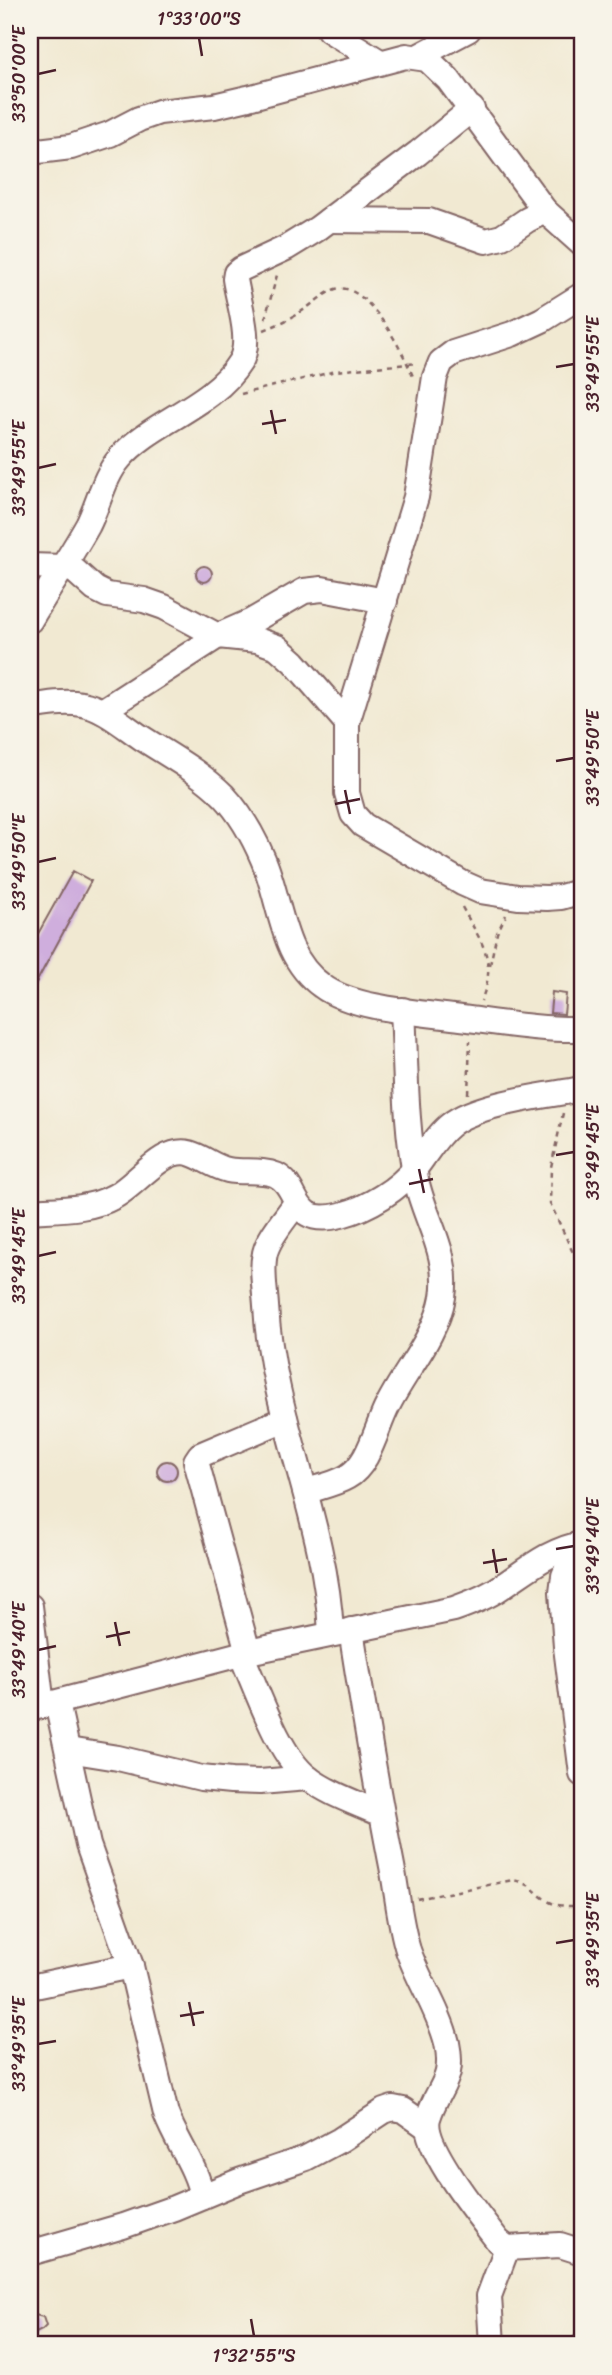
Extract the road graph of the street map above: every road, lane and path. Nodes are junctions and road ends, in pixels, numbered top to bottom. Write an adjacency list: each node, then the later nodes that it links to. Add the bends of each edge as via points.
1 (329, 30): 4 (street)
2 (468, 30): 3 (street)
3 (422, 46): 4 (street, via 406,56); 5 (street)
4 (380, 62): 6 (street, via 214,106 159,112 71,147)
5 (472, 109): 7 (street); 8 (street)
6 (30, 152)
7 (545, 211): 8 (street, via 502,237 486,241 429,221); 9 (street)
8 (329, 220): 10 (street)
9 (582, 244)
10 (286, 248): 13 (path, via 260,332 342,287 359,294 377,314); 17 (street, via 236,273 245,340 240,362 188,410 120,458)
11 (582, 295): 12 (street, via 542,320 453,353)
12 (441, 362): 13 (path); 18 (street, via 416,498)
13 (408, 364): 14 (path); 15 (path, via 336,371)
14 (416, 385)
15 (231, 396)
16 (30, 566): 17 (street)
17 (63, 567): 19 (street); 20 (street, via 107,595 164,607)
18 (385, 601): 20 (street, via 322,589 304,591); 23 (street)
19 (30, 620)
20 (218, 636): 22 (street); 23 (street, via 277,647)
21 (30, 707): 22 (street, via 62,702)
22 (102, 711): 28 (street, via 225,797 264,860 293,953 322,987 345,998)
23 (347, 723): 25 (street, via 347,793 353,814 363,825 462,883)
24 (582, 891): 25 (street, via 561,897)
25 (518, 897): 27 (path, via 497,933)
26 (461, 905): 27 (path)
27 (490, 965): 29 (path)
28 (404, 1010): 29 (street); 33 (street)
29 (473, 1019): 30 (street); 32 (path)
30 (582, 1030)
31 (575, 1090): 32 (street); 36 (path, via 551,1167 550,1203)
32 (466, 1115): 33 (street, via 449,1126)
33 (414, 1169): 34 (street, via 383,1195 338,1216 308,1214); 38 (street, via 443,1268 443,1296 436,1319 358,1468 348,1477)
34 (296, 1203): 35 (street, via 283,1180 273,1174 226,1169 187,1153 155,1164 112,1199); 37 (street, via 266,1250 264,1267 267,1331)
35 (30, 1212)
36 (582, 1272)
37 (285, 1419): 38 (street); 42 (street, via 200,1455 196,1461)
38 (307, 1491): 41 (street)
39 (580, 1545): 41 (street, via 529,1567 475,1602 432,1615); 45 (street, via 564,1576 562,1592)
40 (30, 1606): 43 (street)
41 (341, 1631): 42 (street); 47 (street)
42 (244, 1653): 43 (street); 46 (street, via 278,1738)
43 (43, 1706): 44 (street)
44 (68, 1750): 46 (street, via 231,1781); 50 (street, via 88,1845)
45 (582, 1774)
46 (308, 1778): 47 (street)
47 (381, 1814): 48 (street)
48 (399, 1902): 49 (path, via 513,1880 529,1884 549,1902); 52 (street, via 408,1950 439,2017 450,2062)
49 (582, 1906)
50 (131, 1966): 51 (street); 53 (street, via 166,2114 192,2163)
51 (30, 1987)
52 (427, 2127): 53 (street, via 393,2108 306,2158); 54 (street, via 445,2167 498,2241)
53 (202, 2196): 56 (street, via 123,2226)
54 (508, 2248): 55 (street, via 560,2245); 58 (street, via 489,2296)
55 (582, 2252)
56 (30, 2253)
57 (582, 2330): 59 (path)
58 (492, 2345)
59 (554, 2345)

